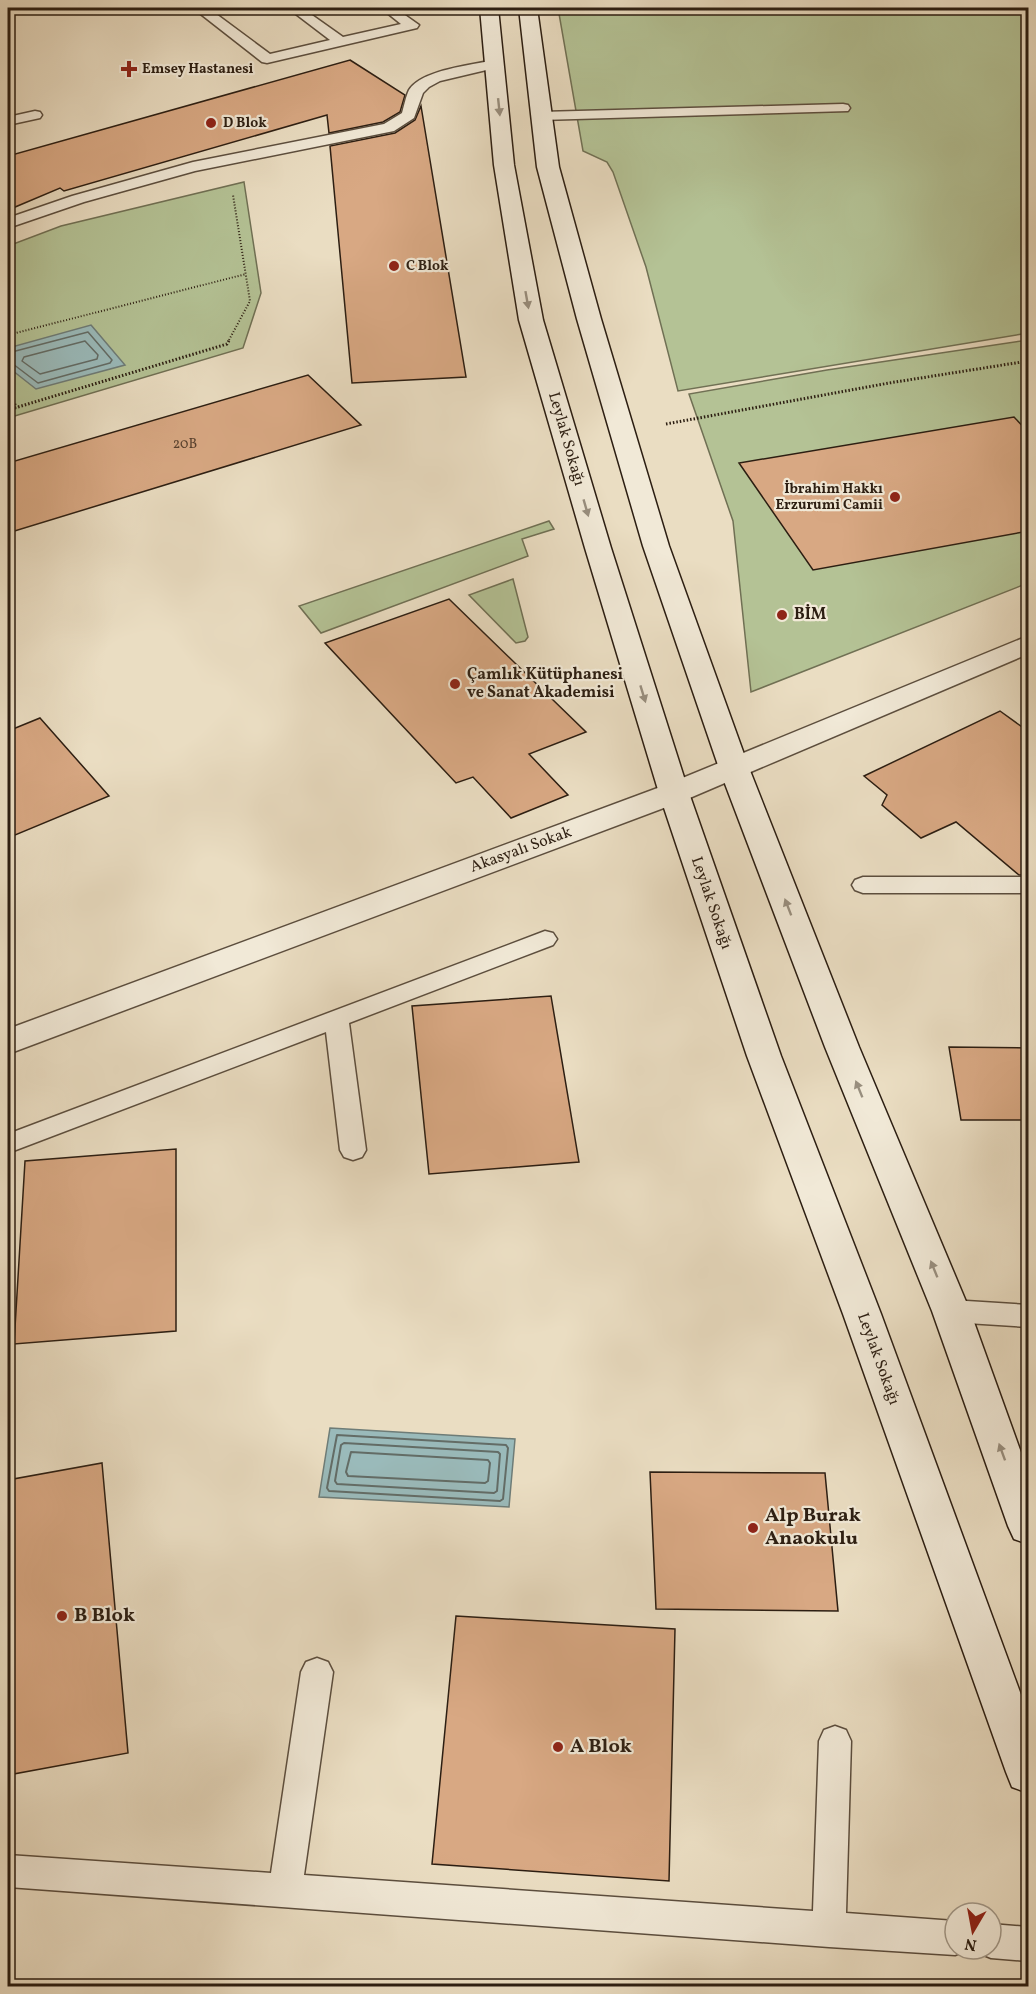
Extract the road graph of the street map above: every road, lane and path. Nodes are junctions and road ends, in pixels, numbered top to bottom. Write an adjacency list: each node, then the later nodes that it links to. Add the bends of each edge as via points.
1 (201, 8): 6 (lane, via 267,59)
2 (294, 8): 6 (lane)
3 (387, 8): 6 (lane, via 412,25)
4 (489, 8): 7 (street, Leylak Sokağı)
5 (528, 8): 10 (street)
6 (340, 41)
7 (494, 64): 13 (lane, via 424,84 417,91 409,115 389,128 193,167); 23 (street, Leylak Sokağı, one-way to 23, via 504,165 531,320)
8 (843, 108): 10 (lane)
9 (34, 115): 11 (lane)
10 (541, 116): 20 (street, via 548,167)
11 (8, 121)
12 (232, 190): 14 (path)
13 (8, 223)
14 (246, 274): 15 (path); 18 (path, via 250,301 227,344)
15 (8, 335)
16 (1029, 361): 20 (path)
17 (8, 396): 18 (path)
18 (17, 407): 19 (path)
19 (8, 410)
20 (622, 432): 22 (street, via 656,546)
21 (1029, 644): 22 (street, Akasyalı Sokak)
22 (734, 768): 23 (street, Akasyalı Sokak); 31 (street, one-way to 22, via 842,1047)
23 (674, 793): 28 (street, Akasyalı Sokak); 36 (street, Leylak Sokağı, via 764,1056)
24 (863, 885): 25 (lane)
25 (1029, 885)
26 (545, 939): 27 (lane)
27 (336, 1019): 29 (lane); 30 (lane)
28 (8, 1042)
29 (8, 1144)
30 (353, 1150)
31 (951, 1311): 32 (lane); 33 (street, one-way to 31)
32 (1029, 1316)
33 (1029, 1526)
34 (317, 1672): 38 (lane)
35 (835, 1741): 39 (lane)
36 (1029, 1772)
37 (8, 1871): 38 (lane)
38 (285, 1891): 39 (lane)
39 (829, 1930): 40 (lane)
40 (943, 1937)
41 (1003, 1942): 42 (lane)
42 (1029, 1944)

